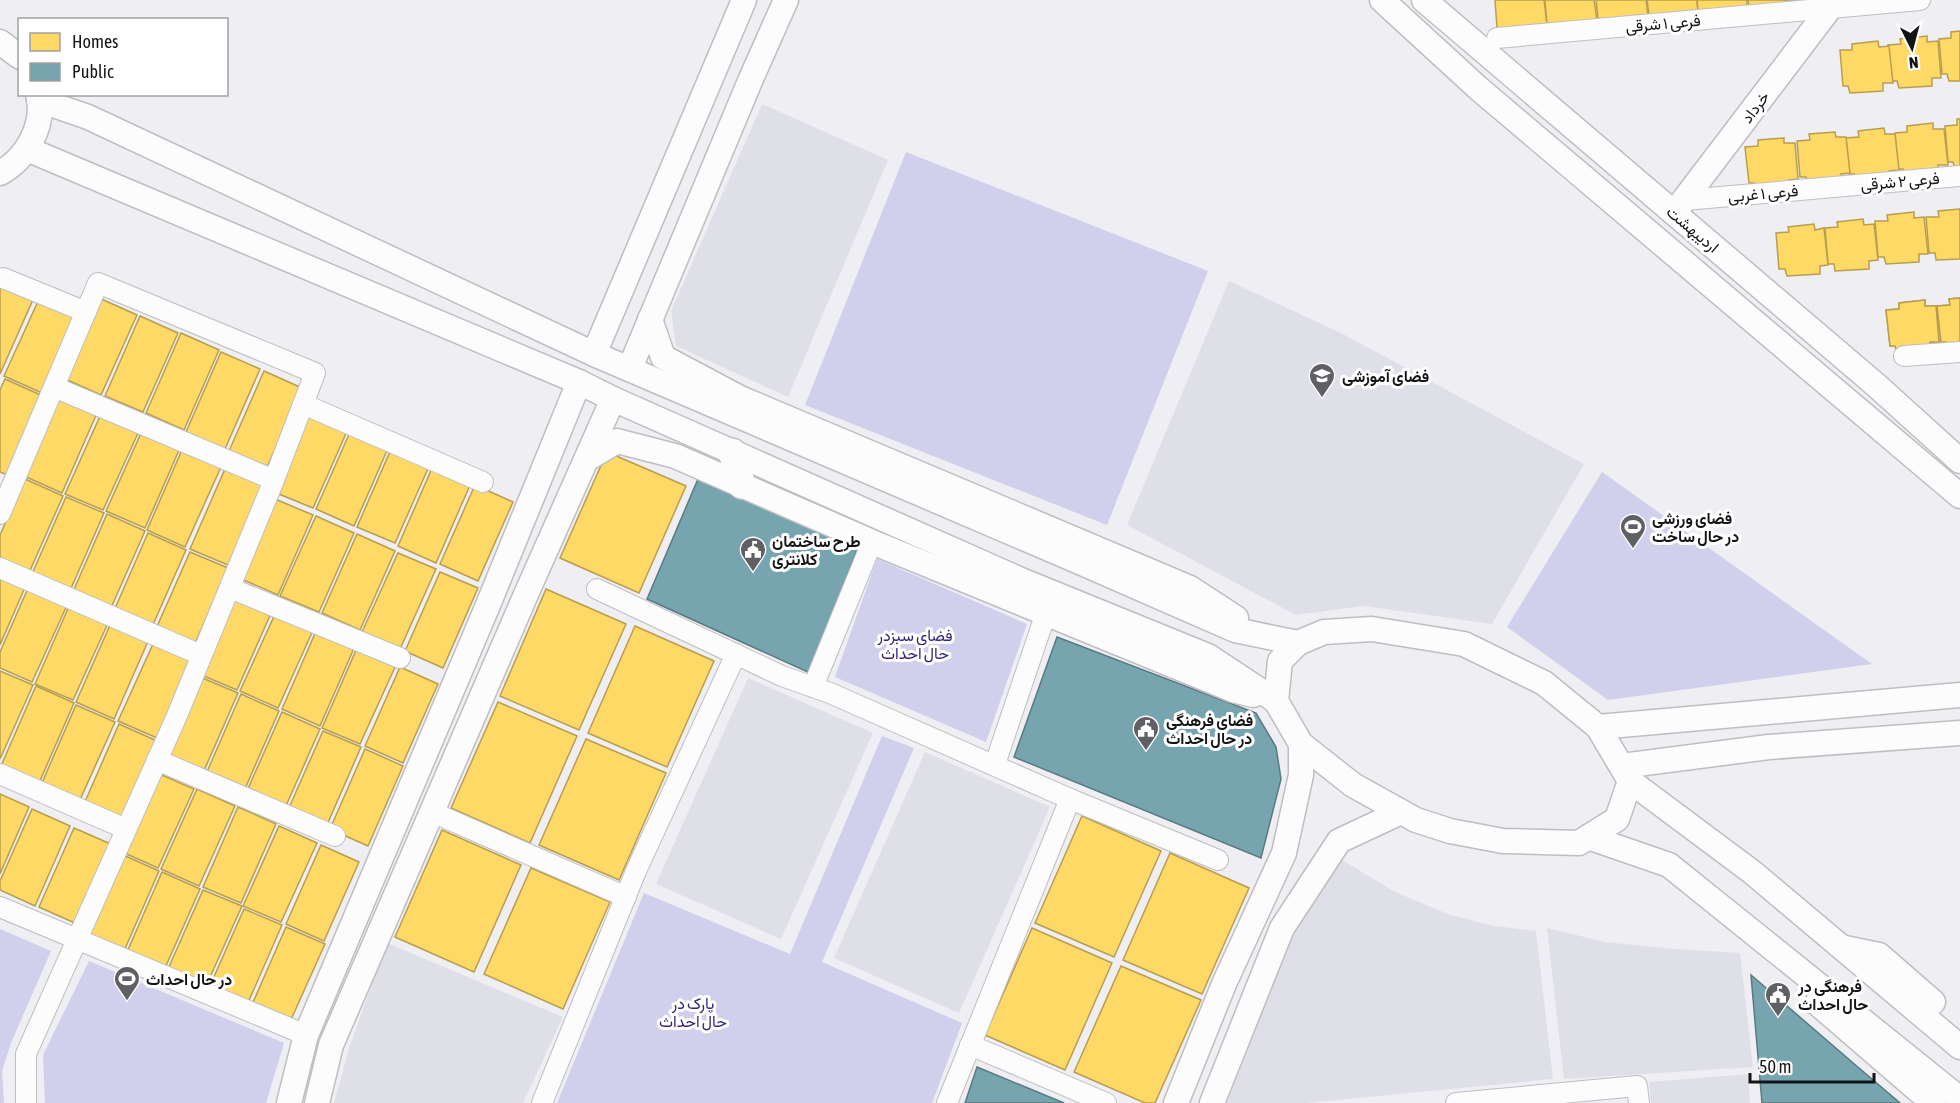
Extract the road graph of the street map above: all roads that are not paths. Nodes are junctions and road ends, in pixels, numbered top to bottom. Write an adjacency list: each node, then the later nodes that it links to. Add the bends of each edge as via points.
1 (744, 0): 20 (street)
2 (786, 0): 18 (street)
3 (1382, 0): 34 (street, via 1478,88)
4 (1424, 0): 15 (street, اردیبهشت)
5 (1920, 0): 6 (street, فرعی ۱ شرقی)
6 (1828, 5): 7 (street, فرعی ۱ شرقی); 15 (street, خرداد)
7 (1497, 38)
8 (0, 42): 9 (street)
9 (18, 56)
10 (38, 97): 11 (street, via 37,126); 20 (street)
11 (27, 149): 12 (street); 23 (street)
12 (0, 173)
13 (1960, 176): 14 (street, فرعی ۲ شرقی)
14 (1840, 187): 15 (street, فرعی ۱ غربی)
15 (1680, 206): 29 (street, اردیبهشت)
16 (3, 278): 17 (street)
17 (86, 312): 24 (street); 26 (street, via 98,283 315,373)
18 (650, 319): 22 (street); 41 (street, via 663,357 740,398 1190,588)
19 (1960, 352): 21 (street)
20 (594, 354): 22 (street)
21 (1904, 356)
22 (630, 368): 41 (street, via 1235,630)
23 (579, 382): 25 (street); 69 (street)
24 (54, 387): 30 (street); 31 (street)
25 (613, 399): 27 (street); 28 (street)
26 (303, 404): 30 (street); 32 (street)
27 (732, 452): 33 (main road); 48 (street, via 1021,580 1208,656)
28 (587, 459): 33 (street, via 617,441 675,456); 57 (street)
29 (1960, 461)
30 (274, 480): 38 (street)
31 (6, 482): 35 (street)
32 (483, 482)
33 (742, 485): 36 (street)
34 (1960, 496)
35 (0, 514)
36 (872, 542): 40 (street); 46 (street)
37 (0, 568): 44 (street)
38 (230, 588): 44 (street); 45 (street)
39 (597, 589): 43 (street)
40 (1046, 613): 48 (street, via 1233,690); 53 (street)
41 (1265, 638): 42 (street)
42 (1298, 643): 48 (street, via 1280,661); 49 (street, via 1324,632 1372,629 1464,644 1544,684)
43 (736, 654): 46 (street); 63 (street)
44 (201, 655): 52 (street)
45 (400, 658)
46 (813, 687): 53 (street)
47 (1960, 695): 49 (street)
48 (1276, 700): 51 (street)
49 (1598, 727): 55 (street)
50 (1960, 734): 55 (street, via 1769,747)
51 (1301, 744): 58 (street, via 1353,785); 79 (street, via 1301,775 1284,853 1224,984)
52 (157, 760): 59 (street); 60 (street)
53 (995, 764): 56 (street)
54 (0, 774): 59 (street)
55 (1626, 774): 61 (street, via 1617,819); 66 (street)
56 (1071, 799): 62 (street); 70 (street)
57 (432, 812): 63 (street); 75 (street, via 331,1045)
58 (1401, 812): 61 (street, via 1450,831 1503,841 1579,843); 80 (street, via 1339,841 1282,928)
59 (126, 829): 65 (street)
60 (335, 836)
61 (1588, 837): 67 (street, via 1669,865)
62 (1218, 860)
63 (626, 897): 76 (street)
64 (0, 908): 65 (street)
65 (76, 941): 69 (street); 73 (street, via 26,1054)
66 (1842, 947): 68 (street, via 1879,956); 71 (street)
67 (1782, 955): 72 (street); 83 (street, via 1818,1005)
68 (1960, 1026)
69 (306, 1035): 74 (street)
70 (970, 1045): 77 (street); 78 (street)
71 (1960, 1047)
72 (1960, 1099)
73 (26, 1103)
74 (289, 1103)
75 (316, 1103)
76 (542, 1103)
77 (946, 1103)
78 (1106, 1103)
79 (1176, 1103)
80 (1212, 1103)
81 (1456, 1103): 82 (street, via 1637,1086)
82 (1639, 1103)
83 (1933, 1103)

